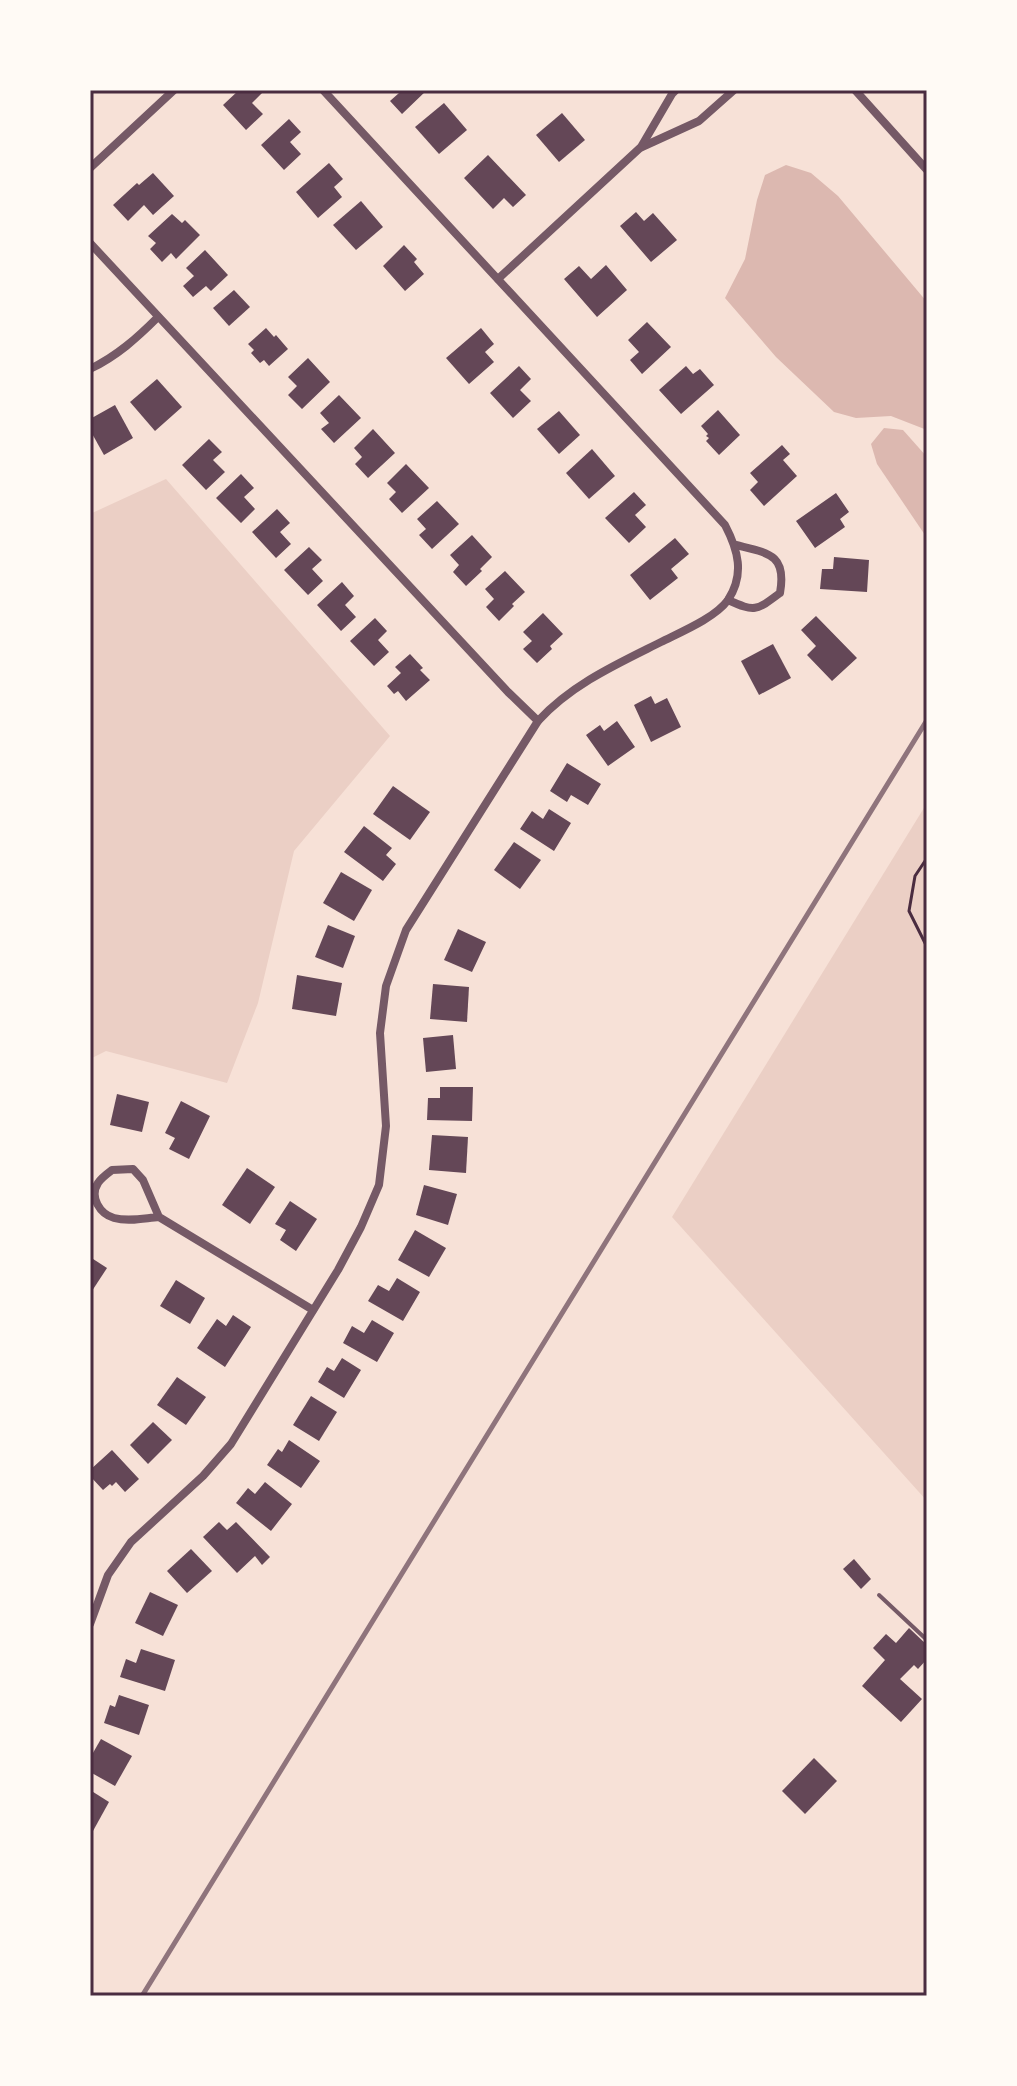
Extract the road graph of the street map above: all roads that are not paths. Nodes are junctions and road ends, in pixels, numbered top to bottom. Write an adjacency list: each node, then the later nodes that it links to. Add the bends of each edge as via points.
1 (174, 90): 7 (street)
2 (323, 90): 10 (street)
3 (676, 90): 6 (street)
4 (734, 90): 6 (street, via 699,121)
5 (855, 90): 8 (street)
6 (641, 147): 10 (street)
7 (90, 168)
8 (927, 170)
9 (90, 243): 11 (street)
10 (498, 279): 13 (street, via 725,525)
11 (158, 317): 12 (street, via 134,341); 15 (street)
12 (90, 369)
13 (736, 545): 14 (street, via 737,578); 14 (street, via 765,552 780,564 783,577 780,593 764,605 748,609)
14 (728, 600): 15 (street, via 688,629 572,689)
15 (538, 721): 17 (street, via 406,930 386,986 380,1033 386,1126 379,1185)
16 (159, 1217): 16 (street, via 112,1218 94,1197 97,1184 112,1170 133,1169); 17 (street)
17 (313, 1310): 19 (street, via 231,1444 131,1542 108,1575)
18 (879, 1595): 20 (lane)
19 (90, 1624)
20 (927, 1640)

